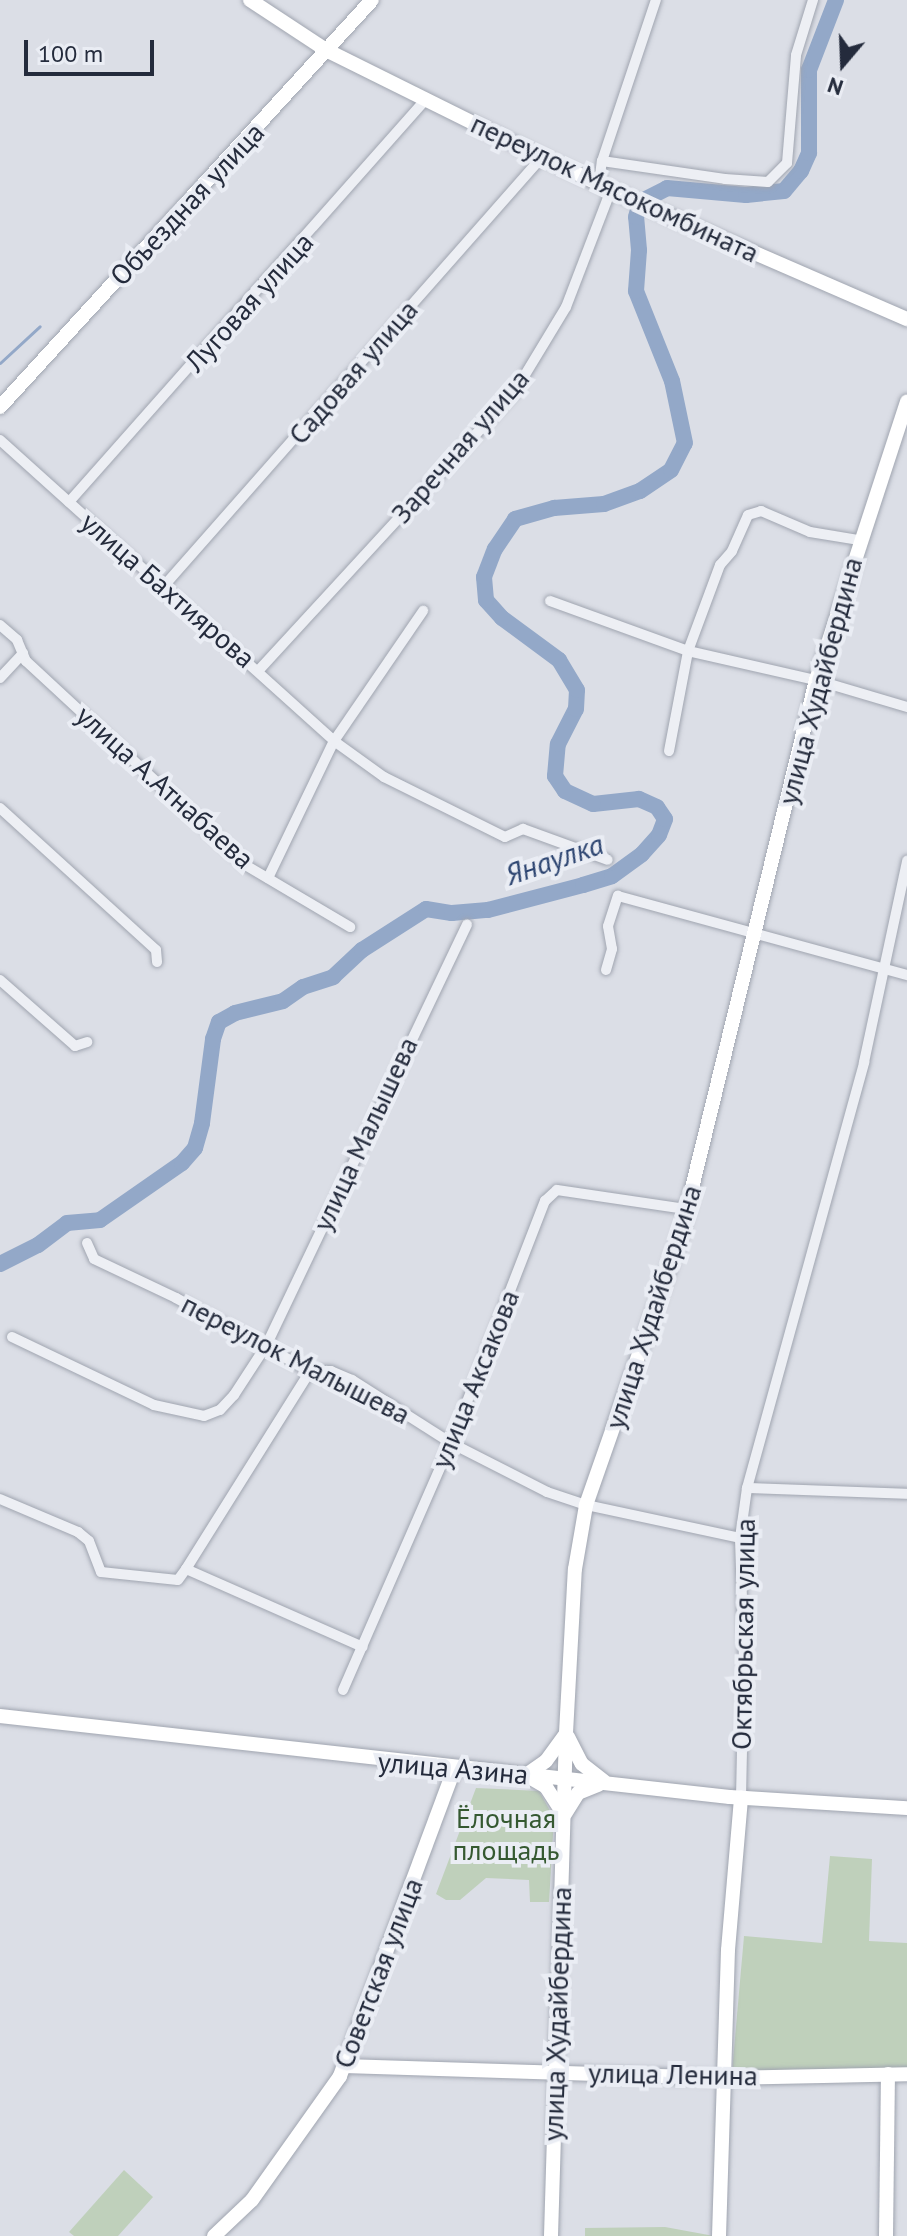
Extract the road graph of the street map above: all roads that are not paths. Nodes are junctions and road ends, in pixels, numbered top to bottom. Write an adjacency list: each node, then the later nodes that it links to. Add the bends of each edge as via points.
1 (250, 0): 5 (street, переулок Мясокомбината)
2 (372, 0): 5 (street, Объездная улица)
3 (656, 0): 8 (street)
4 (813, 0): 8 (street, via 796,55 787,163 768,182)
5 (326, 50): 6 (street, переулок Мясокомбината); 12 (street, Объездная улица)
6 (426, 99): 7 (street, переулок Мясокомбината); 14 (street, Луговая улица)
7 (542, 157): 9 (street, переулок Мясокомбината); 16 (street, Садовая улица)
8 (602, 161): 9 (street)
9 (605, 187): 10 (street, переулок Мясокомбината); 22 (street, Заречная улица, via 566,307 514,393)
10 (907, 319)
11 (907, 401): 15 (street, улица Худайбердина)
12 (0, 407)
13 (0, 440): 14 (street, улица Бахтиярова)
14 (69, 502): 16 (street, улица Бахтиярова)
15 (859, 540): 20 (street, via 810,532 761,511 748,515 720,565); 24 (street, улица Худайбердина)
16 (163, 587): 22 (street, улица Бахтиярова)
17 (550, 601): 20 (street)
18 (423, 611): 26 (street)
19 (0, 625): 21 (street, улица А.Атнабаева)
20 (688, 651): 24 (street); 27 (street)
21 (23, 653): 23 (street); 31 (street, улица А.Атнабаева, via 247,866)
22 (259, 670): 26 (street, улица Бахтиярова)
23 (0, 678)
24 (816, 680): 25 (street); 34 (street, улица Худайбердина)
25 (907, 707)
26 (334, 741): 29 (street, улица Бахтиярова, via 384,777 505,837 523,829); 31 (street)
27 (669, 751)
28 (0, 808): 35 (street, via 156,950)
29 (608, 860)
30 (907, 861): 36 (street, Октябрьская улица)
31 (268, 878): 33 (street, улица А.Атнабаева)
32 (467, 924): 44 (street, улица Малышева)
33 (350, 927)
34 (754, 931): 36 (street); 37 (street, via 618,896 608,926 612,949); 41 (street, улица Худайбердина)
35 (157, 962)
36 (885, 969): 38 (street); 47 (street, Октябрьская улица)
37 (606, 970)
38 (907, 975)
39 (0, 980): 40 (street, via 75,1046)
40 (87, 1042)
41 (686, 1209): 46 (street, улица Аксакова, via 557,1190 545,1201); 50 (street, улица Худайбердина)
42 (87, 1243): 44 (street, переулок Малышева, via 94,1259)
43 (12, 1337): 44 (street, улица Малышева, via 154,1405 204,1416 220,1410 234,1395)
44 (266, 1346): 45 (street, переулок Малышева)
45 (310, 1371): 46 (street, переулок Малышева, via 331,1371 352,1380); 52 (street)
46 (451, 1443): 50 (street, переулок Малышева, via 547,1492); 53 (street, улица Аксакова)
47 (747, 1488): 48 (street); 51 (street, Октябрьская улица)
48 (907, 1494)
49 (0, 1499): 52 (street, via 78,1532 89,1541 101,1572 178,1580)
50 (586, 1505): 51 (street, переулок Малышева); 56 (street, улица Худайбердина, via 575,1569)
51 (740, 1538): 61 (street, Октябрьская улица)
52 (186, 1569): 53 (street)
53 (363, 1647): 54 (street, улица Аксакова)
54 (343, 1690)
55 (0, 1716): 57 (street, улица Азина)
56 (566, 1733): 58 (street, via 546,1761); 59 (street, улица Худайбердина); 60 (street, via 582,1764)
57 (454, 1769): 58 (street, улица Азина); 64 (street, Советская улица)
58 (526, 1775): 59 (street, улица Азина); 63 (street, via 554,1796)
59 (564, 1777): 60 (street, улица Азина); 63 (street, улица Худайбердина)
60 (608, 1783): 61 (street, улица Азина); 63 (street, via 584,1787)
61 (741, 1798): 62 (street, улица Азина); 68 (street, Октябрьская улица)
62 (907, 1808)
63 (563, 1818): 65 (street, улица Худайбердина)
64 (344, 2066): 65 (street, улица Ленина); 69 (street, Советская улица, via 252,2200)
65 (555, 2071): 68 (street, улица Ленина); 70 (street, улица Худайбердина)
66 (888, 2074): 67 (street, улица Ленина); 68 (street, улица Ленина); 72 (street)
67 (907, 2074)
68 (723, 2078): 71 (street, Октябрьская улица)
69 (214, 2236)
70 (551, 2236)
71 (719, 2236)
72 (886, 2236)

